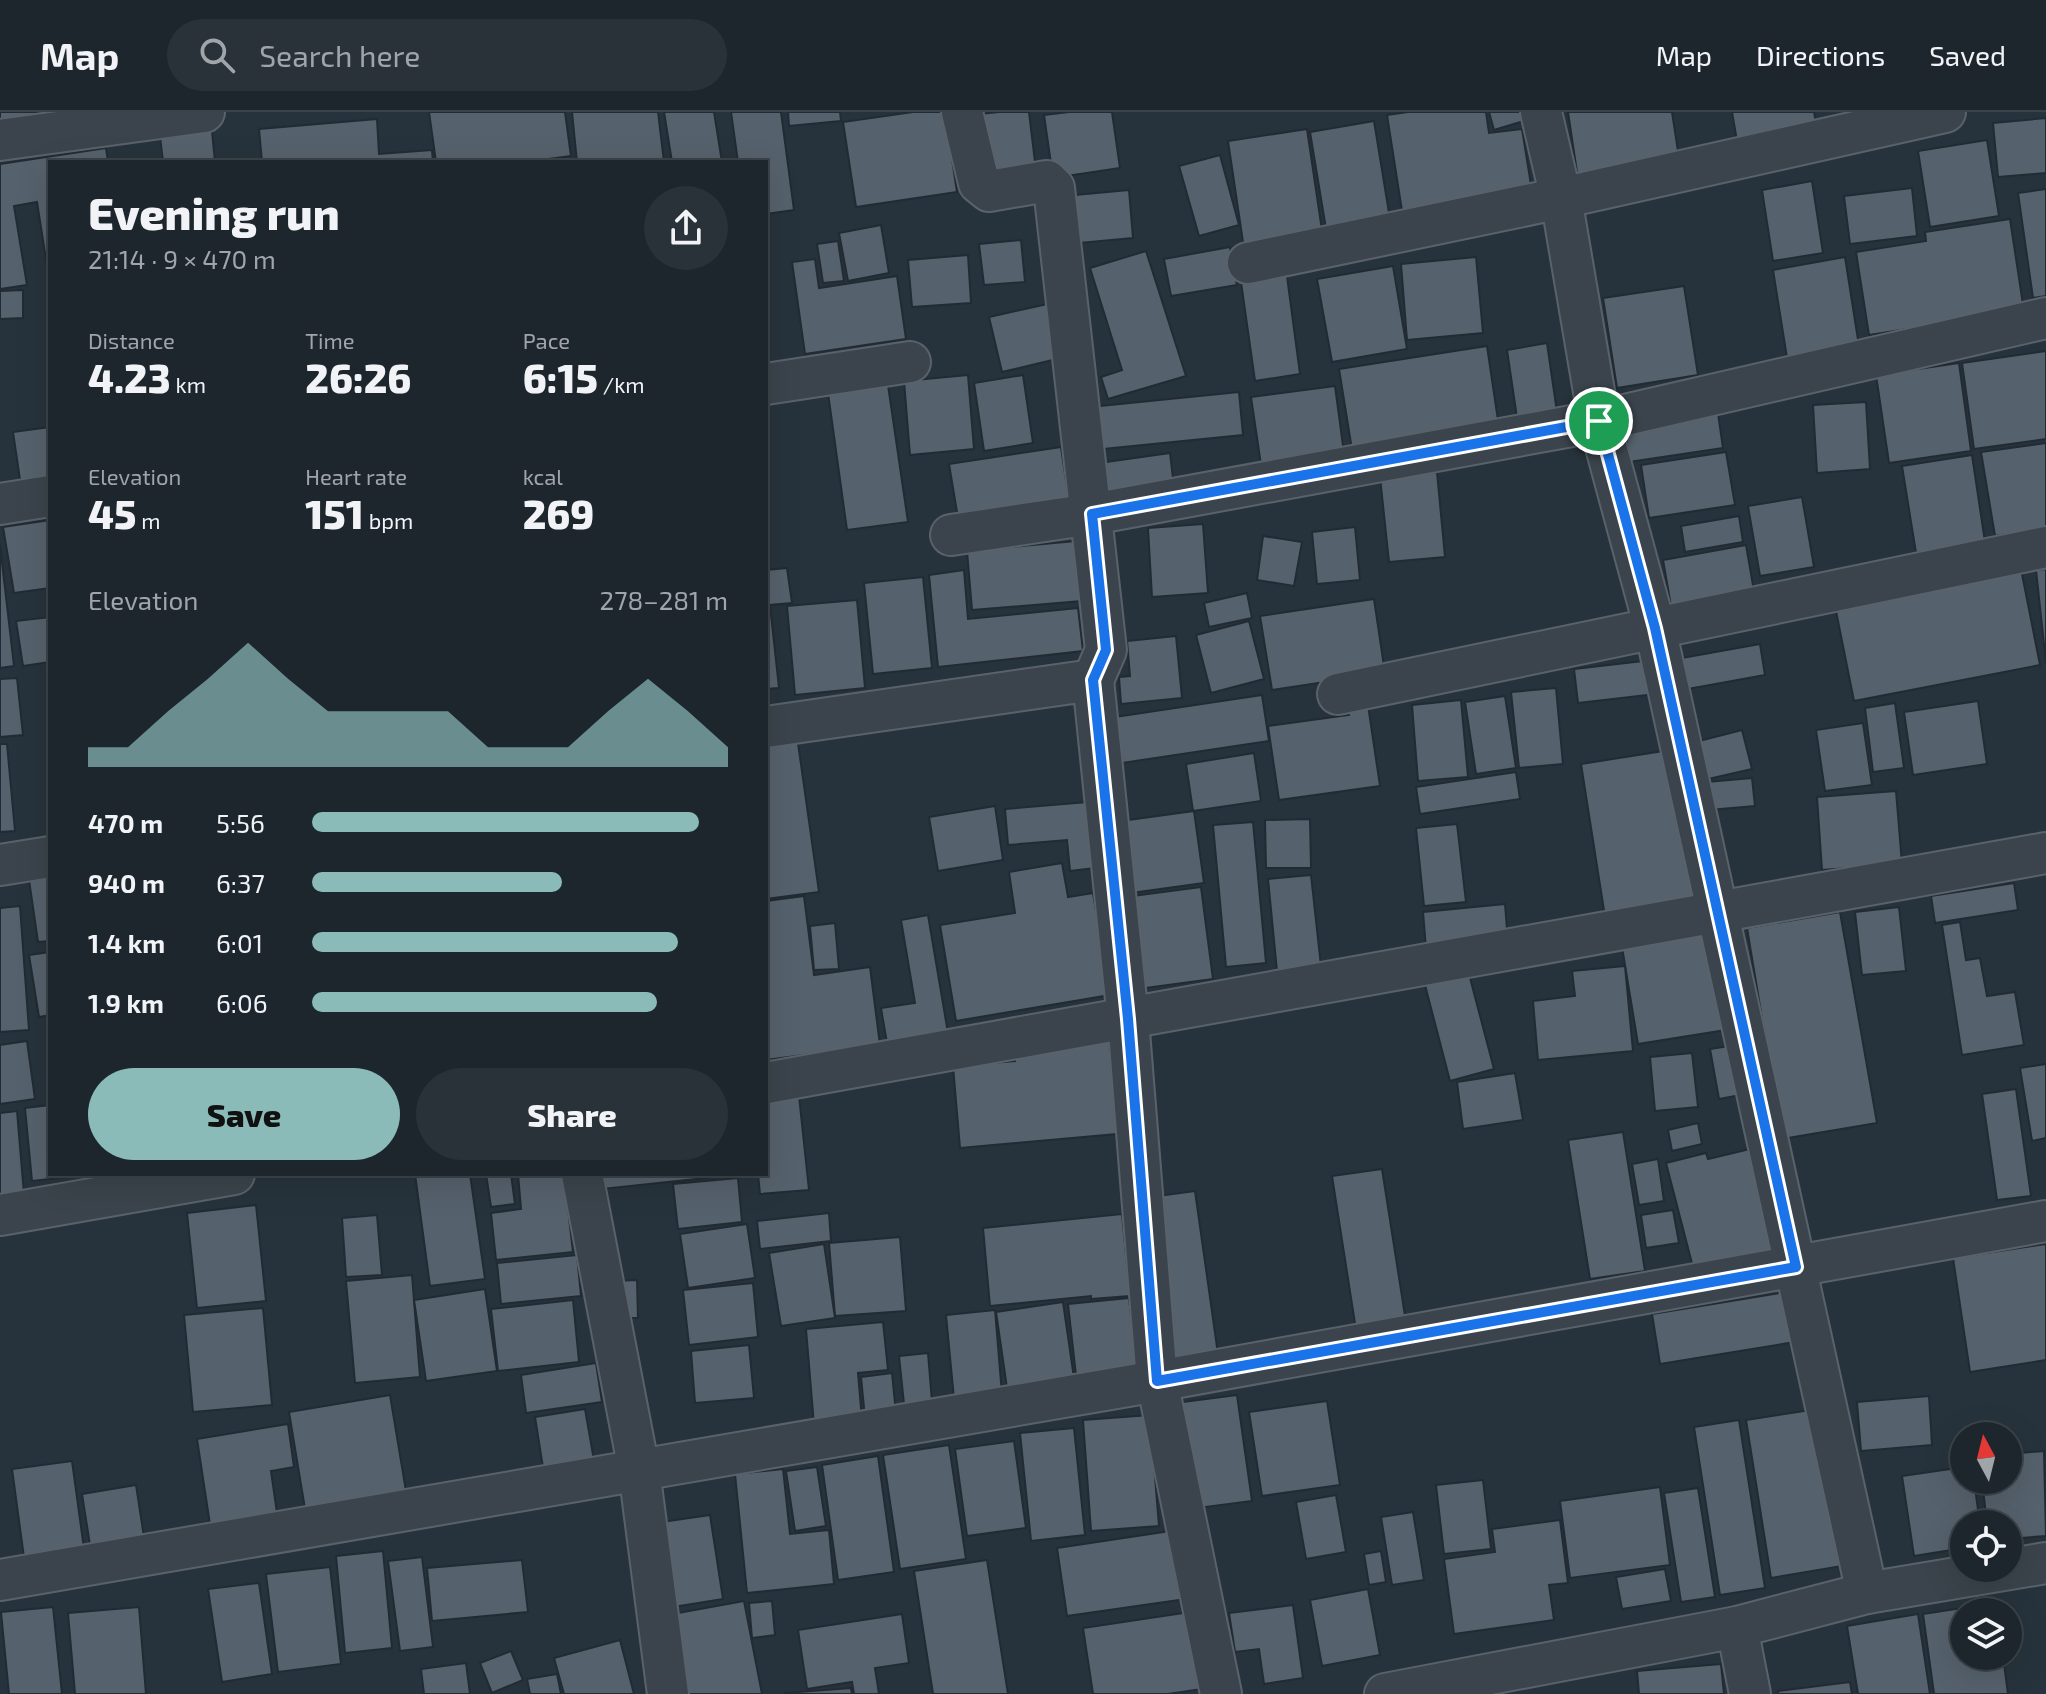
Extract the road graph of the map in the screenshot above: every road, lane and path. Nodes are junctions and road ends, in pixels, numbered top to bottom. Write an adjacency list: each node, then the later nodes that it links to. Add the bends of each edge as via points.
1 (204, 112): 5 (street)
2 (962, 112): 14 (street, via 979,183 989,191 1047,181 1054,188)
3 (1541, 112): 6 (street)
4 (1945, 112): 6 (street)
5 (0, 140)
6 (1561, 198): 7 (street); 11 (street)
7 (1248, 263)
8 (2046, 318): 11 (street)
9 (910, 362): 10 (street)
10 (768, 384)
11 (1599, 421): 14 (street); 17 (street)
12 (48, 496): 13 (street)
13 (0, 504)
14 (1092, 514): 15 (street); 18 (street, via 1106,650)
15 (951, 535)
16 (2046, 547): 17 (street)
17 (1655, 628): 19 (street); 24 (street)
18 (1093, 680): 20 (street); 25 (street)
19 (1338, 694)
20 (768, 727)
21 (2046, 853): 24 (street)
22 (48, 857): 23 (street)
23 (0, 865)
24 (1717, 911): 25 (street); 32 (street)
25 (1128, 1019): 26 (street); 33 (street)
26 (768, 1083)
27 (209, 1176): 29 (street)
28 (582, 1176): 34 (street)
29 (171, 1179): 30 (street)
30 (0, 1215)
31 (2046, 1221): 32 (street)
32 (1796, 1267): 33 (street); 37 (street)
33 (1157, 1381): 34 (street); 40 (street)
34 (639, 1470): 36 (street); 39 (street)
35 (2046, 1563): 37 (street)
36 (0, 1580)
37 (1867, 1593): 38 (street)
38 (1737, 1627): 41 (street); 42 (street)
39 (668, 1694)
40 (1221, 1694)
41 (1385, 1694)
42 (1750, 1694)

